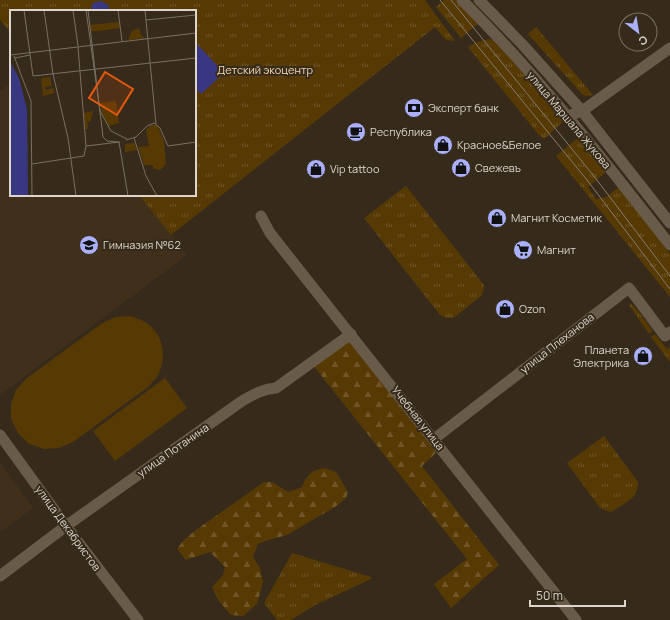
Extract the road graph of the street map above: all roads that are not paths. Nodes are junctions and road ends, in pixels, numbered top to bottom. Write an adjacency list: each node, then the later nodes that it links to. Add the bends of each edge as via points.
1 (462, 0): 5 (street, улица Маршала Жукова)
2 (479, 0): 4 (street, улица Маршала Жукова)
3 (670, 48): 4 (street)
4 (582, 111): 5 (street); 7 (street, улица Маршала Жукова)
5 (568, 116): 8 (street, улица Маршала Жукова)
6 (261, 216): 10 (street, Учебная улица, via 270,233)
7 (670, 223)
8 (670, 245)
9 (670, 332): 12 (street, улица Плеханова, via 665,336 628,288)
10 (351, 334): 12 (street, Учебная улица); 13 (street, улица Потанина, via 276,388 256,393 242,401)
11 (0, 435): 13 (street, улица Декабристов)
12 (434, 438): 16 (street, Учебная улица)
13 (66, 526): 14 (street, улица Потанина); 15 (street, улица Декабристов)
14 (0, 576)
15 (138, 620)
16 (576, 620)

